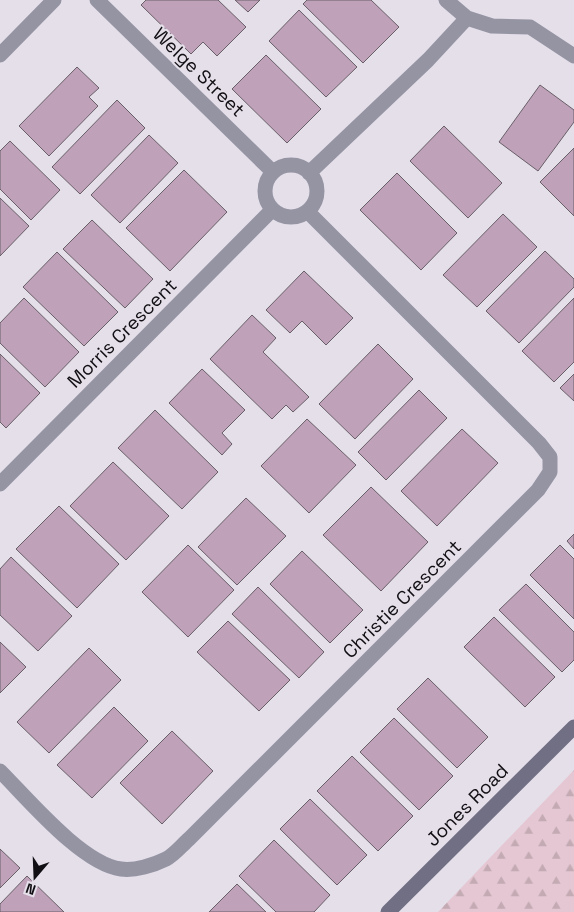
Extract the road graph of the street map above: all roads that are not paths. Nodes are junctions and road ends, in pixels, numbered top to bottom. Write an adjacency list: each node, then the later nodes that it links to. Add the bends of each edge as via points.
1 (54, 0): 5 (street)
2 (96, 0): 7 (street, Welge Street)
3 (446, 0): 4 (street)
4 (467, 18): 6 (street, via 492,26 530,28); 8 (street, via 428,60)
5 (0, 55)
6 (574, 56)
7 (273, 172): 8 (street, via 294,166); 9 (street, via 264,190)
8 (309, 173): 10 (street, via 317,188)
9 (272, 210): 10 (street, via 292,218); 11 (street, Morris Crescent)
10 (308, 212): 13 (street, Christie Crescent, via 538,443 550,456 550,472 538,490 168,858 144,867 122,870 101,862 76,847)
11 (0, 484)
12 (574, 727): 14 (street, Jones Road)
13 (0, 771)
14 (388, 912)

